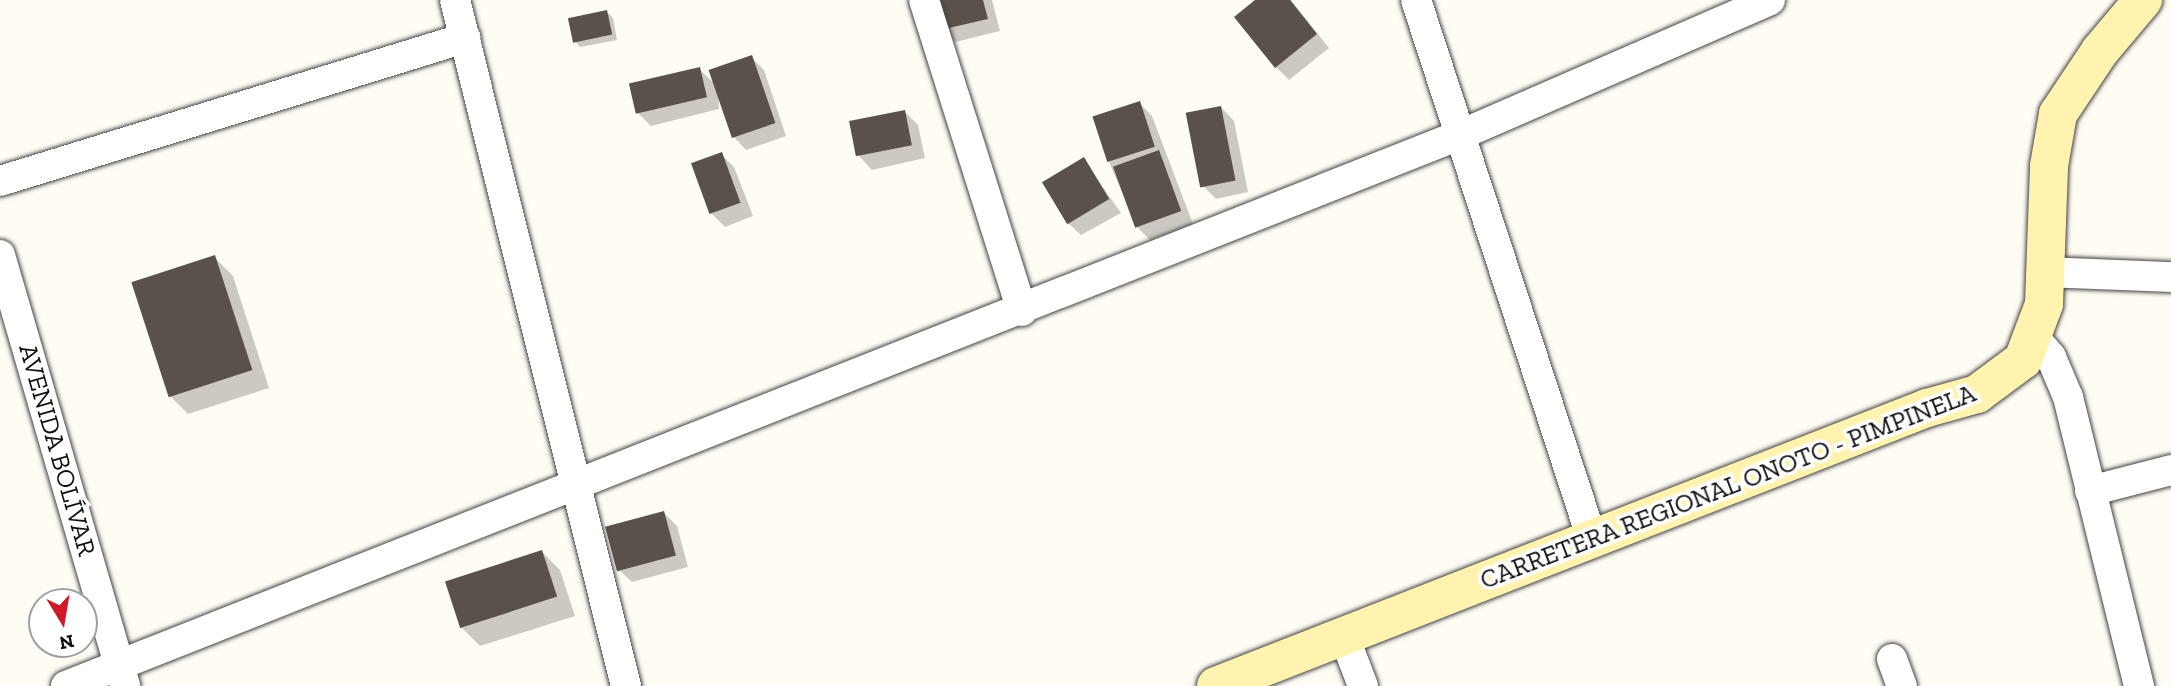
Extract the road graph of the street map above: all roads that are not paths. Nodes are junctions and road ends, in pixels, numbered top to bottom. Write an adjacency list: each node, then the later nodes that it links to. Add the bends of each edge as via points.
1 (455, 0): 6 (street)
2 (924, 0): 12 (street)
3 (1416, 0): 7 (street)
4 (1770, 0): 7 (street)
5 (2143, 0): 10 (main road, CARRETERA REGIONAL ONOTO - PIMPINELA, via 2100,51 2057,114 2049,166)
6 (466, 38): 8 (street); 15 (street)
7 (1460, 135): 12 (street); 17 (street)
8 (0, 181)
9 (0, 255): 19 (street, AVENIDA BOLÍVAR)
10 (2046, 272): 11 (street); 13 (main road, CARRETERA REGIONAL ONOTO - PIMPINELA, via 2044,304)
11 (2171, 277)
12 (1022, 311): 15 (street)
13 (2032, 335): 16 (street, via 2051,357 2068,397); 17 (main road, CARRETERA REGIONAL ONOTO - PIMPINELA, via 2023,360 1977,394 1927,408)
14 (2171, 470): 16 (street)
15 (579, 486): 19 (street); 21 (street)
16 (2090, 491): 24 (street)
17 (1592, 539): 18 (main road, CARRETERA REGIONAL ONOTO - PIMPINELA)
18 (1344, 636): 22 (main road, CARRETERA REGIONAL ONOTO - PIMPINELA); 23 (street)
19 (122, 675): 20 (street)
20 (66, 686)
21 (626, 686)
22 (1216, 686)
23 (1363, 686)
24 (2139, 686)

